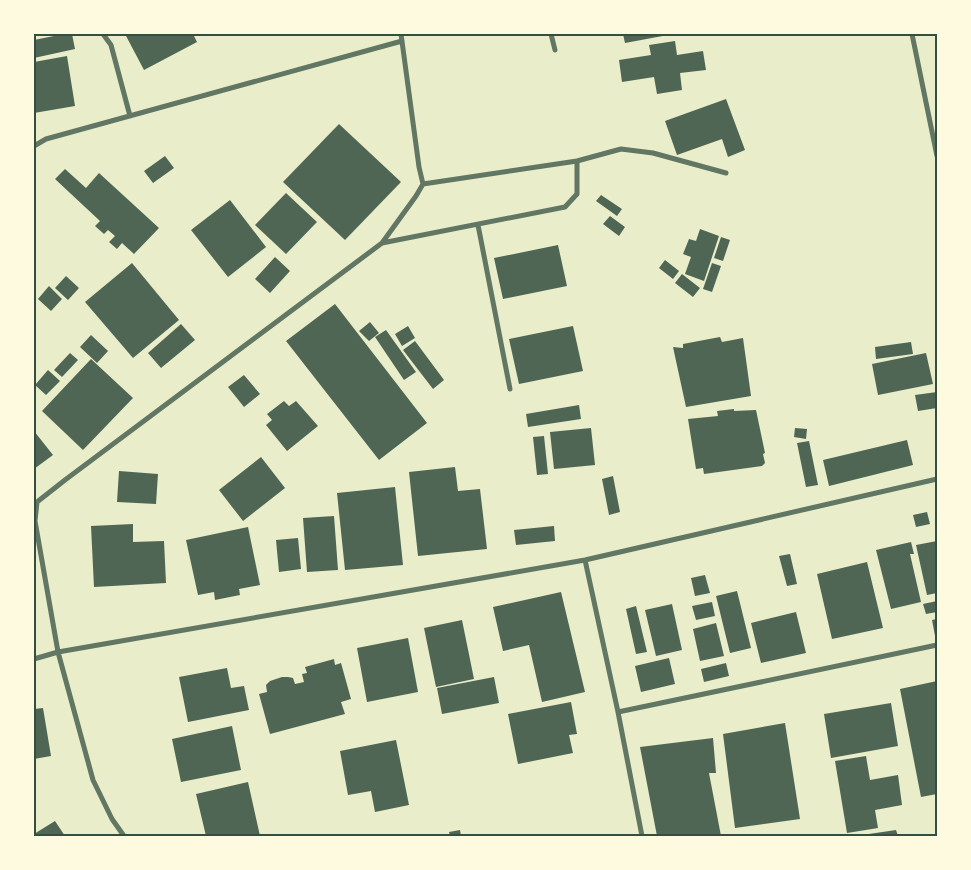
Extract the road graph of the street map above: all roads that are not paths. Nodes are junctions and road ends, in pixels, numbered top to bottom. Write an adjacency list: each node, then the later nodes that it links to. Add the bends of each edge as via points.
1 (103, 34): 7 (street, via 111,45)
2 (401, 34): 5 (street)
3 (551, 34): 6 (street)
4 (912, 34): 9 (street)
5 (402, 41): 7 (street); 12 (street)
6 (555, 50)
7 (130, 116): 8 (street, via 46,139)
8 (34, 146)
9 (937, 156)
10 (577, 162): 11 (street, via 621,149); 12 (street); 13 (street, via 577,194 565,207)
11 (726, 173)
12 (423, 184): 14 (street)
13 (478, 225): 14 (street); 15 (street)
14 (382, 243): 19 (street, via 38,502 35,521)
15 (510, 389)
16 (937, 479): 17 (street)
17 (585, 560): 19 (street); 21 (street)
18 (937, 645): 21 (street)
19 (58, 652): 20 (street); 22 (street, via 93,780)
20 (34, 659)
21 (618, 712): 23 (street)
22 (124, 836)
23 (642, 836)

